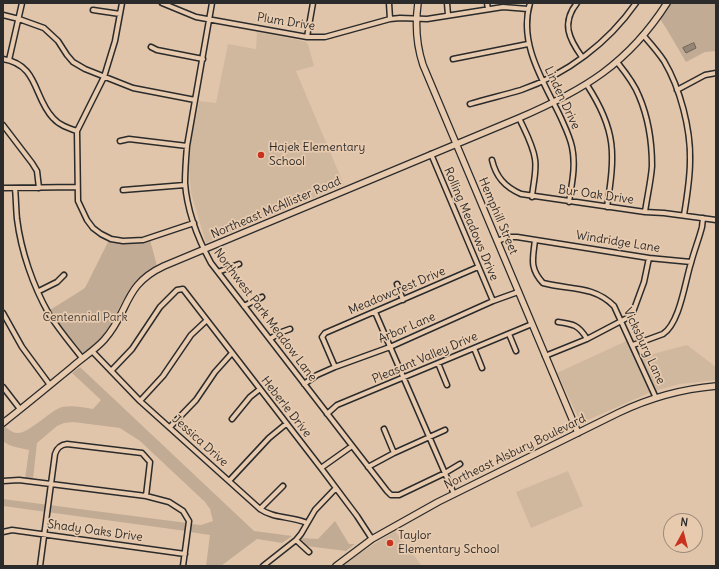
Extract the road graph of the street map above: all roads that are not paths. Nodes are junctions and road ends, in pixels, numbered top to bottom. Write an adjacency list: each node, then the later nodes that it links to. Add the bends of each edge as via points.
1 (22, 3): 21 (street)
2 (122, 3): 17 (street)
3 (162, 3): 22 (street, Plum Drive)
4 (212, 3): 22 (street, Northwest Park Meadow Lane)
5 (313, 3): 25 (street)
6 (389, 3): 23 (street)
7 (418, 3): 20 (street, Hemphill Street)
8 (447, 3): 19 (street)
9 (487, 3): 14 (street)
10 (530, 3): 15 (street, Linden Drive)
11 (577, 3): 28 (street, via 570,13 568,24 572,44)
12 (636, 3): 28 (street, via 605,40)
13 (667, 3): 24 (street, Northeast McAllister Road)
14 (488, 9): 15 (street, Plum Drive); 19 (street, Plum Drive)
15 (528, 9): 26 (street, Linden Drive)
16 (93, 10): 17 (street)
17 (120, 14): 35 (street)
18 (3, 15): 21 (street)
19 (448, 15): 20 (street, Plum Drive, via 427,19)
20 (416, 18): 23 (street, Plum Drive); 46 (street, Hemphill Street, via 420,57)
21 (19, 19): 32 (street); 35 (street, via 44,28 58,41 73,62)
22 (209, 19): 25 (street, Plum Drive); 30 (street, Northwest Park Meadow Lane)
23 (390, 19): 25 (street, Plum Drive, via 325,37)
24 (643, 35): 33 (street, Northeast McAllister Road); 38 (street, via 664,60)
25 (307, 37)
26 (528, 44): 31 (street); 36 (street, Linden Drive)
27 (151, 47): 30 (street)
28 (582, 57): 36 (street)
29 (3, 59): 32 (street)
30 (203, 59): 39 (street, Northwest Park Meadow Lane)
31 (453, 59)
32 (9, 60): 44 (street, via 26,70 33,79 40,100 53,119)
33 (617, 62): 37 (street, Northeast McAllister Road); 59 (street, via 639,95 647,120 652,167)
34 (716, 73): 38 (street, via 705,75)
35 (104, 77): 39 (street, via 133,88); 44 (street)
36 (543, 81): 40 (street, Linden Drive); 41 (street)
37 (587, 85): 40 (street, Northeast McAllister Road); 58 (street, via 606,119 611,138 612,174)
38 (677, 90): 60 (street, via 684,111 690,159)
39 (195, 100): 47 (street, Northwest Park Meadow Lane)
40 (554, 103): 42 (street, Northeast McAllister Road); 57 (street, Linden Drive, via 572,146 574,162)
41 (470, 104)
42 (519, 118): 46 (street, Northeast McAllister Road); 56 (street, via 535,158)
43 (3, 125): 54 (street, via 37,171)
44 (77, 131): 51 (street)
45 (120, 141): 47 (street, via 128,139)
46 (456, 144): 48 (street, Northeast McAllister Road); 65 (street, Hemphill Street)
47 (187, 146): 50 (street, Northwest Park Meadow Lane)
48 (431, 154): 66 (street, Northeast McAllister Road); 70 (street, Rolling Meadows Drive)
49 (492, 160): 56 (street, Bur Oak Drive, via 498,178 504,184 511,190)
50 (186, 185): 55 (street); 63 (street, Northwest Park Meadow Lane)
51 (77, 187): 54 (street); 63 (street, via 78,201 87,220 93,228 111,239 143,240)
52 (3, 188): 53 (street)
53 (15, 188): 54 (street); 74 (street, via 22,243)
54 (39, 188)
55 (123, 190)
56 (532, 197): 57 (street, Bur Oak Drive)
57 (569, 202): 58 (street, Bur Oak Drive)
58 (607, 207): 59 (street, Bur Oak Drive)
59 (645, 212): 60 (street, Bur Oak Drive)
60 (684, 215): 61 (street, Bur Oak Drive)
61 (703, 218): 62 (street, Bur Oak Drive); 68 (street)
62 (716, 220)
63 (194, 223): 66 (street, Northwest Park Meadow Lane)
64 (536, 240): 65 (street, Windridge Lane, via 508,237); 67 (street, Windridge Lane); 83 (street, Vicksburg Lane, via 532,262 535,273 543,283 598,293 614,306)
65 (497, 241): 75 (street, Hemphill Street)
66 (204, 250): 71 (street, Northwest Park Meadow Lane); 93 (street, Northeast McAllister Road, via 156,270 141,281 130,295 110,332)
67 (649, 258): 68 (street, Windridge Lane); 83 (street, via 638,301 633,312)
68 (691, 262): 90 (street, via 673,323 663,334)
69 (238, 264): 71 (street)
70 (478, 267): 77 (street, Meadowcrest Drive); 78 (street, Rolling Meadows Drive)
71 (218, 272): 79 (street, Northwest Park Meadow Lane)
72 (64, 275): 74 (street, via 57,282)
73 (397, 284): 77 (street)
74 (39, 291): 97 (street, via 49,314)
75 (518, 292): 78 (street, Arbor Lane); 85 (street, Hemphill Street)
76 (262, 297): 79 (street)
77 (403, 300): 80 (street, Meadowcrest Drive)
78 (493, 301): 91 (street, Arbor Lane)
79 (244, 306): 88 (street, Northwest Park Meadow Lane)
80 (375, 312): 91 (street); 99 (street, Meadowcrest Drive, via 324,334 323,339)
81 (3, 313): 104 (street, via 22,347)
82 (207, 320): 95 (street, Heberle Drive); 101 (street, Heberle Drive, via 185,291 177,290 157,310 132,349); 110 (street, via 191,334 163,376)
83 (622, 320): 89 (street); 90 (street, Vicksburg Lane)
84 (558, 322): 89 (street, via 574,325)
85 (532, 324): 87 (street, Pleasant Valley Drive); 96 (street, Hemphill Street)
86 (290, 329): 88 (street)
87 (509, 334): 92 (street, Pleasant Valley Drive); 94 (street)
88 (270, 339): 103 (street, Northwest Park Meadow Lane)
89 (587, 339): 96 (street)
90 (633, 345): 109 (street, Vicksburg Lane)
91 (390, 346): 99 (street, Arbor Lane); 102 (street)
92 (474, 348): 98 (street, Pleasant Valley Drive); 100 (street)
93 (92, 351): 97 (street, Northeast McAllister Road); 101 (street, Jessica Drive)
94 (516, 351)
95 (232, 353): 108 (street, Heberle Drive); 116 (street, via 196,400)
96 (545, 356): 119 (street, Hemphill Street)
97 (82, 358): 104 (street, Northeast McAllister Road)
98 (438, 364): 102 (street, Pleasant Valley Drive); 105 (street)
99 (335, 367): 103 (street, Arbor Lane)
100 (482, 368)
101 (112, 371): 110 (street, Jessica Drive)
102 (403, 378): 112 (street, Pleasant Valley Drive, via 338,405); 120 (street)
103 (304, 384): 112 (street, Northwest Park Meadow Lane)
104 (50, 385): 111 (street, Northeast McAllister Road)
105 (447, 385)
106 (716, 386): 109 (street, Northeast Alsbury Boulevard)
107 (3, 387): 111 (street)
108 (260, 389): 113 (street); 115 (street, Heberle Drive)
109 (656, 398): 119 (street, Northeast Alsbury Boulevard)
110 (140, 401): 116 (street, Jessica Drive)
111 (20, 409): 114 (street, Northeast McAllister Road)
112 (327, 414): 121 (street, Northwest Park Meadow Lane)
113 (232, 419)
114 (3, 423)
115 (286, 424): 125 (street, Heberle Drive); 128 (street, via 269,438)
116 (170, 427): 128 (street, Jessica Drive)
117 (384, 429): 122 (street)
118 (444, 430): 120 (street)
119 (578, 433): 132 (street, Northeast Alsbury Boulevard)
120 (429, 437): 122 (street); 126 (street)
121 (352, 446): 124 (street, Northwest Park Meadow Lane); 125 (street)
122 (394, 453): 124 (street)
123 (460, 464): 126 (street)
124 (368, 467): 126 (street, Northwest Park Meadow Lane, via 391,495 399,495)
125 (321, 468): 131 (street, Heberle Drive)
126 (445, 473): 132 (street)
127 (3, 480): 129 (street)
128 (229, 481): 134 (street, Jessica Drive)
129 (51, 484): 133 (street); 133 (street, via 55,454 58,447 66,444 142,453 150,462); 137 (street)
130 (282, 486): 134 (street)
131 (336, 488): 135 (street, via 315,510); 138 (street, Heberle Drive)
132 (454, 494): 138 (street, Northeast Alsbury Boulevard)
133 (146, 496): 141 (street, via 162,499 183,511 189,521)
134 (260, 509): 135 (street, Jessica Drive, via 270,515 298,519)
135 (307, 523): 139 (street)
136 (3, 532): 137 (street, Shady Oaks Drive, via 12,530)
137 (44, 534): 141 (street, Shady Oaks Drive); 142 (street)
138 (372, 539): 145 (street, Northeast Alsbury Boulevard)
139 (296, 540): 140 (street); 144 (street)
140 (309, 552)
141 (185, 554): 143 (street)
142 (40, 566)
143 (184, 566)
144 (263, 566)
145 (336, 566)

